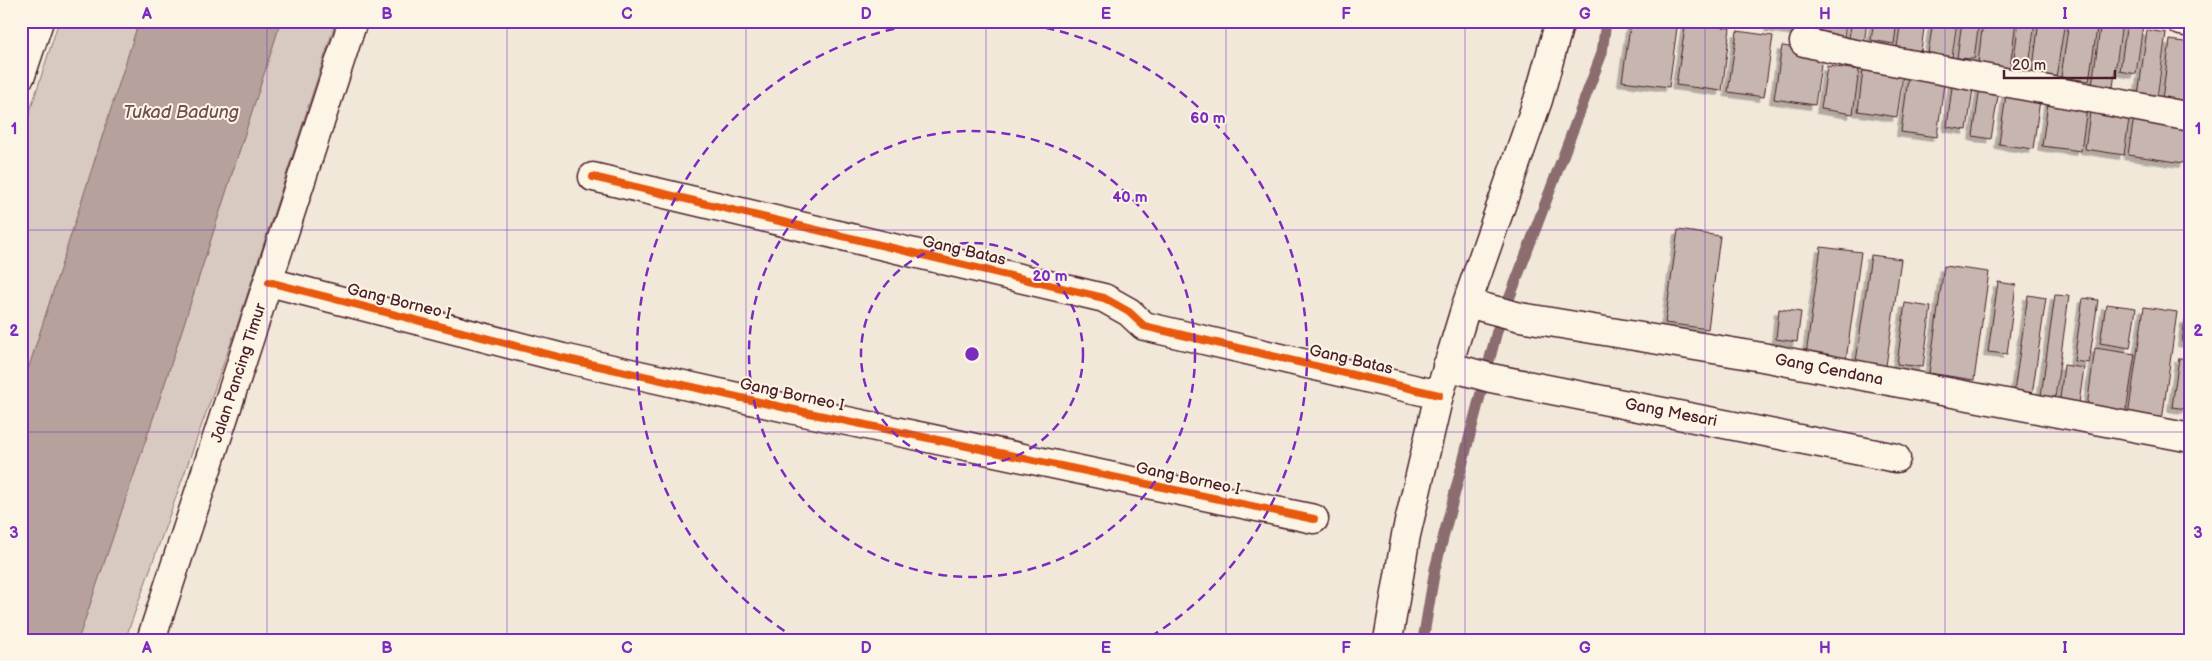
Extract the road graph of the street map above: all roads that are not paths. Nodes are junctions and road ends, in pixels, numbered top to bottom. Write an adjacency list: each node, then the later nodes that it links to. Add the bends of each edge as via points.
1 (39, 21): 7 (street)
2 (353, 21): 10 (street, Jalan Pancing Timur)
3 (1560, 21): 11 (street)
4 (2182, 21): 5 (street)
5 (2191, 23)
6 (1804, 42): 8 (street)
7 (21, 75)
8 (2191, 117)
9 (593, 177): 13 (street, Gang Batas, via 1104,298 1129,312 1144,326)
10 (268, 282): 16 (street, Gang Borneo I, via 563,358); 17 (street, Jalan Pancing Timur)
11 (1476, 305): 12 (street); 14 (street, Gang Cendana, via 1520,317 1762,357)
12 (1468, 372): 13 (street); 15 (street, Gang Mesari)
13 (1439, 395): 18 (street, via 1406,535)
14 (2191, 438)
15 (1896, 458)
16 (1314, 519)
17 (152, 640)
18 (1388, 640)

